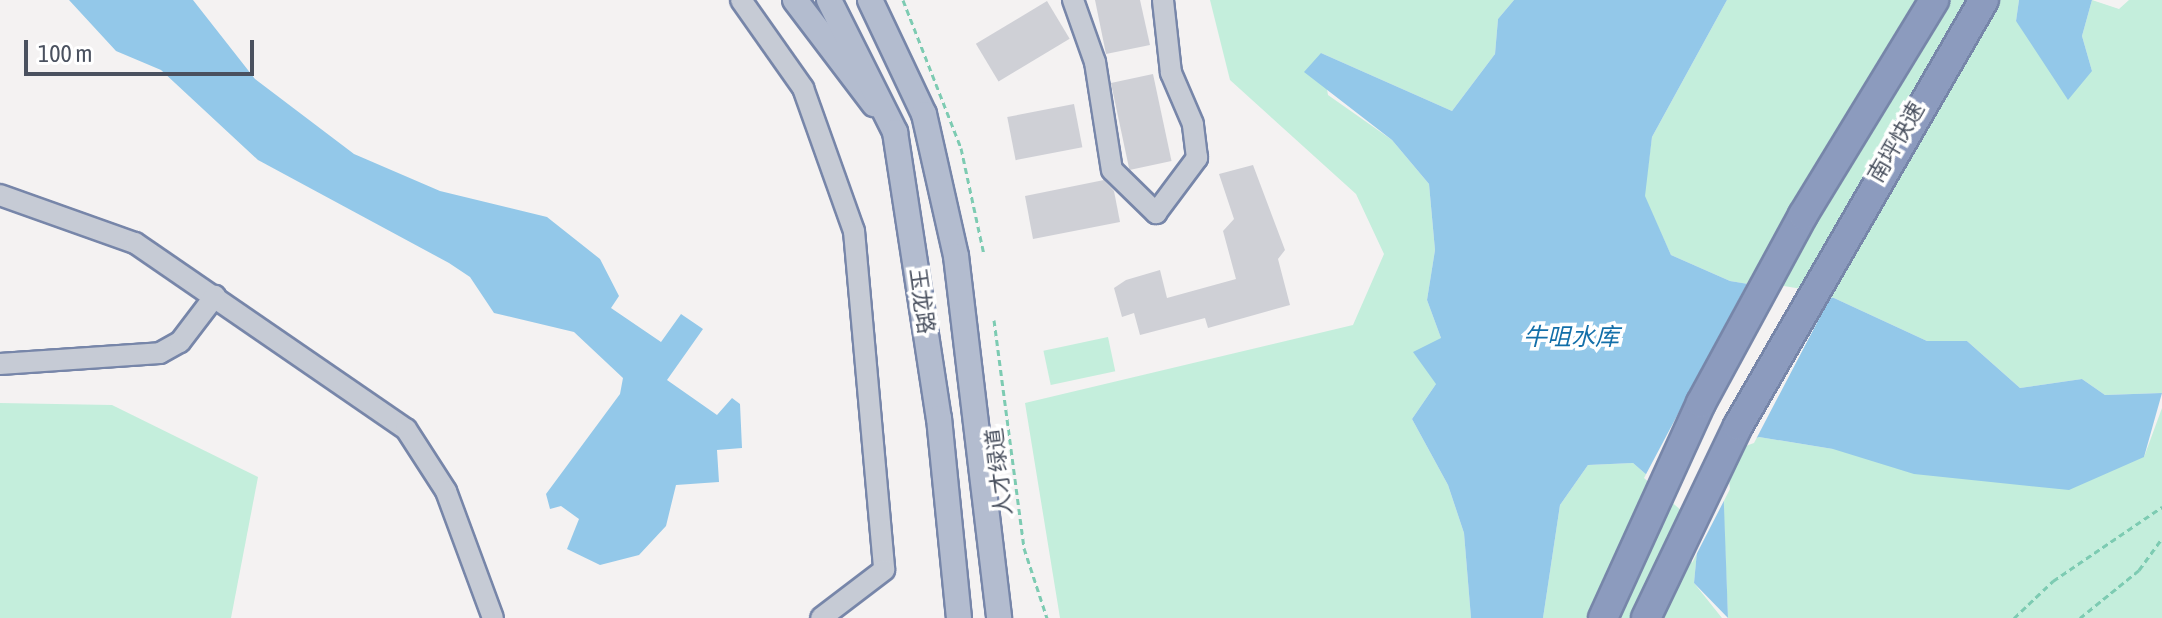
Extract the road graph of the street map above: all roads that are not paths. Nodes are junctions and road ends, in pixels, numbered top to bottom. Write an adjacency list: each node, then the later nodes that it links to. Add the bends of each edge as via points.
1 (741, 0): 15 (street, via 803,88 854,231 884,570)
2 (795, 0): 9 (main road)
3 (829, 0): 9 (main road, 玉龙路)
4 (1073, 0): 5 (street, via 1095,62 1112,170 1156,213 1197,158 1193,124 1171,73)
5 (1163, 0)
6 (1934, 0): 18 (highway, 南坪快速, via 1803,215)
7 (1984, 0): 13 (highway, 南坪快速, via 1842,236)
8 (872, 2): 17 (main road, 玉龙路, via 924,114 956,256)
9 (895, 132): 16 (main road, 玉龙路, via 939,418)
10 (0, 195): 11 (street, via 135,243)
11 (215, 296): 12 (street, via 180,342 160,353); 14 (street, via 406,429 446,491)
12 (0, 364)
13 (1651, 605)
14 (493, 618)
15 (821, 618)
16 (959, 618)
17 (999, 618)
18 (1603, 618)

